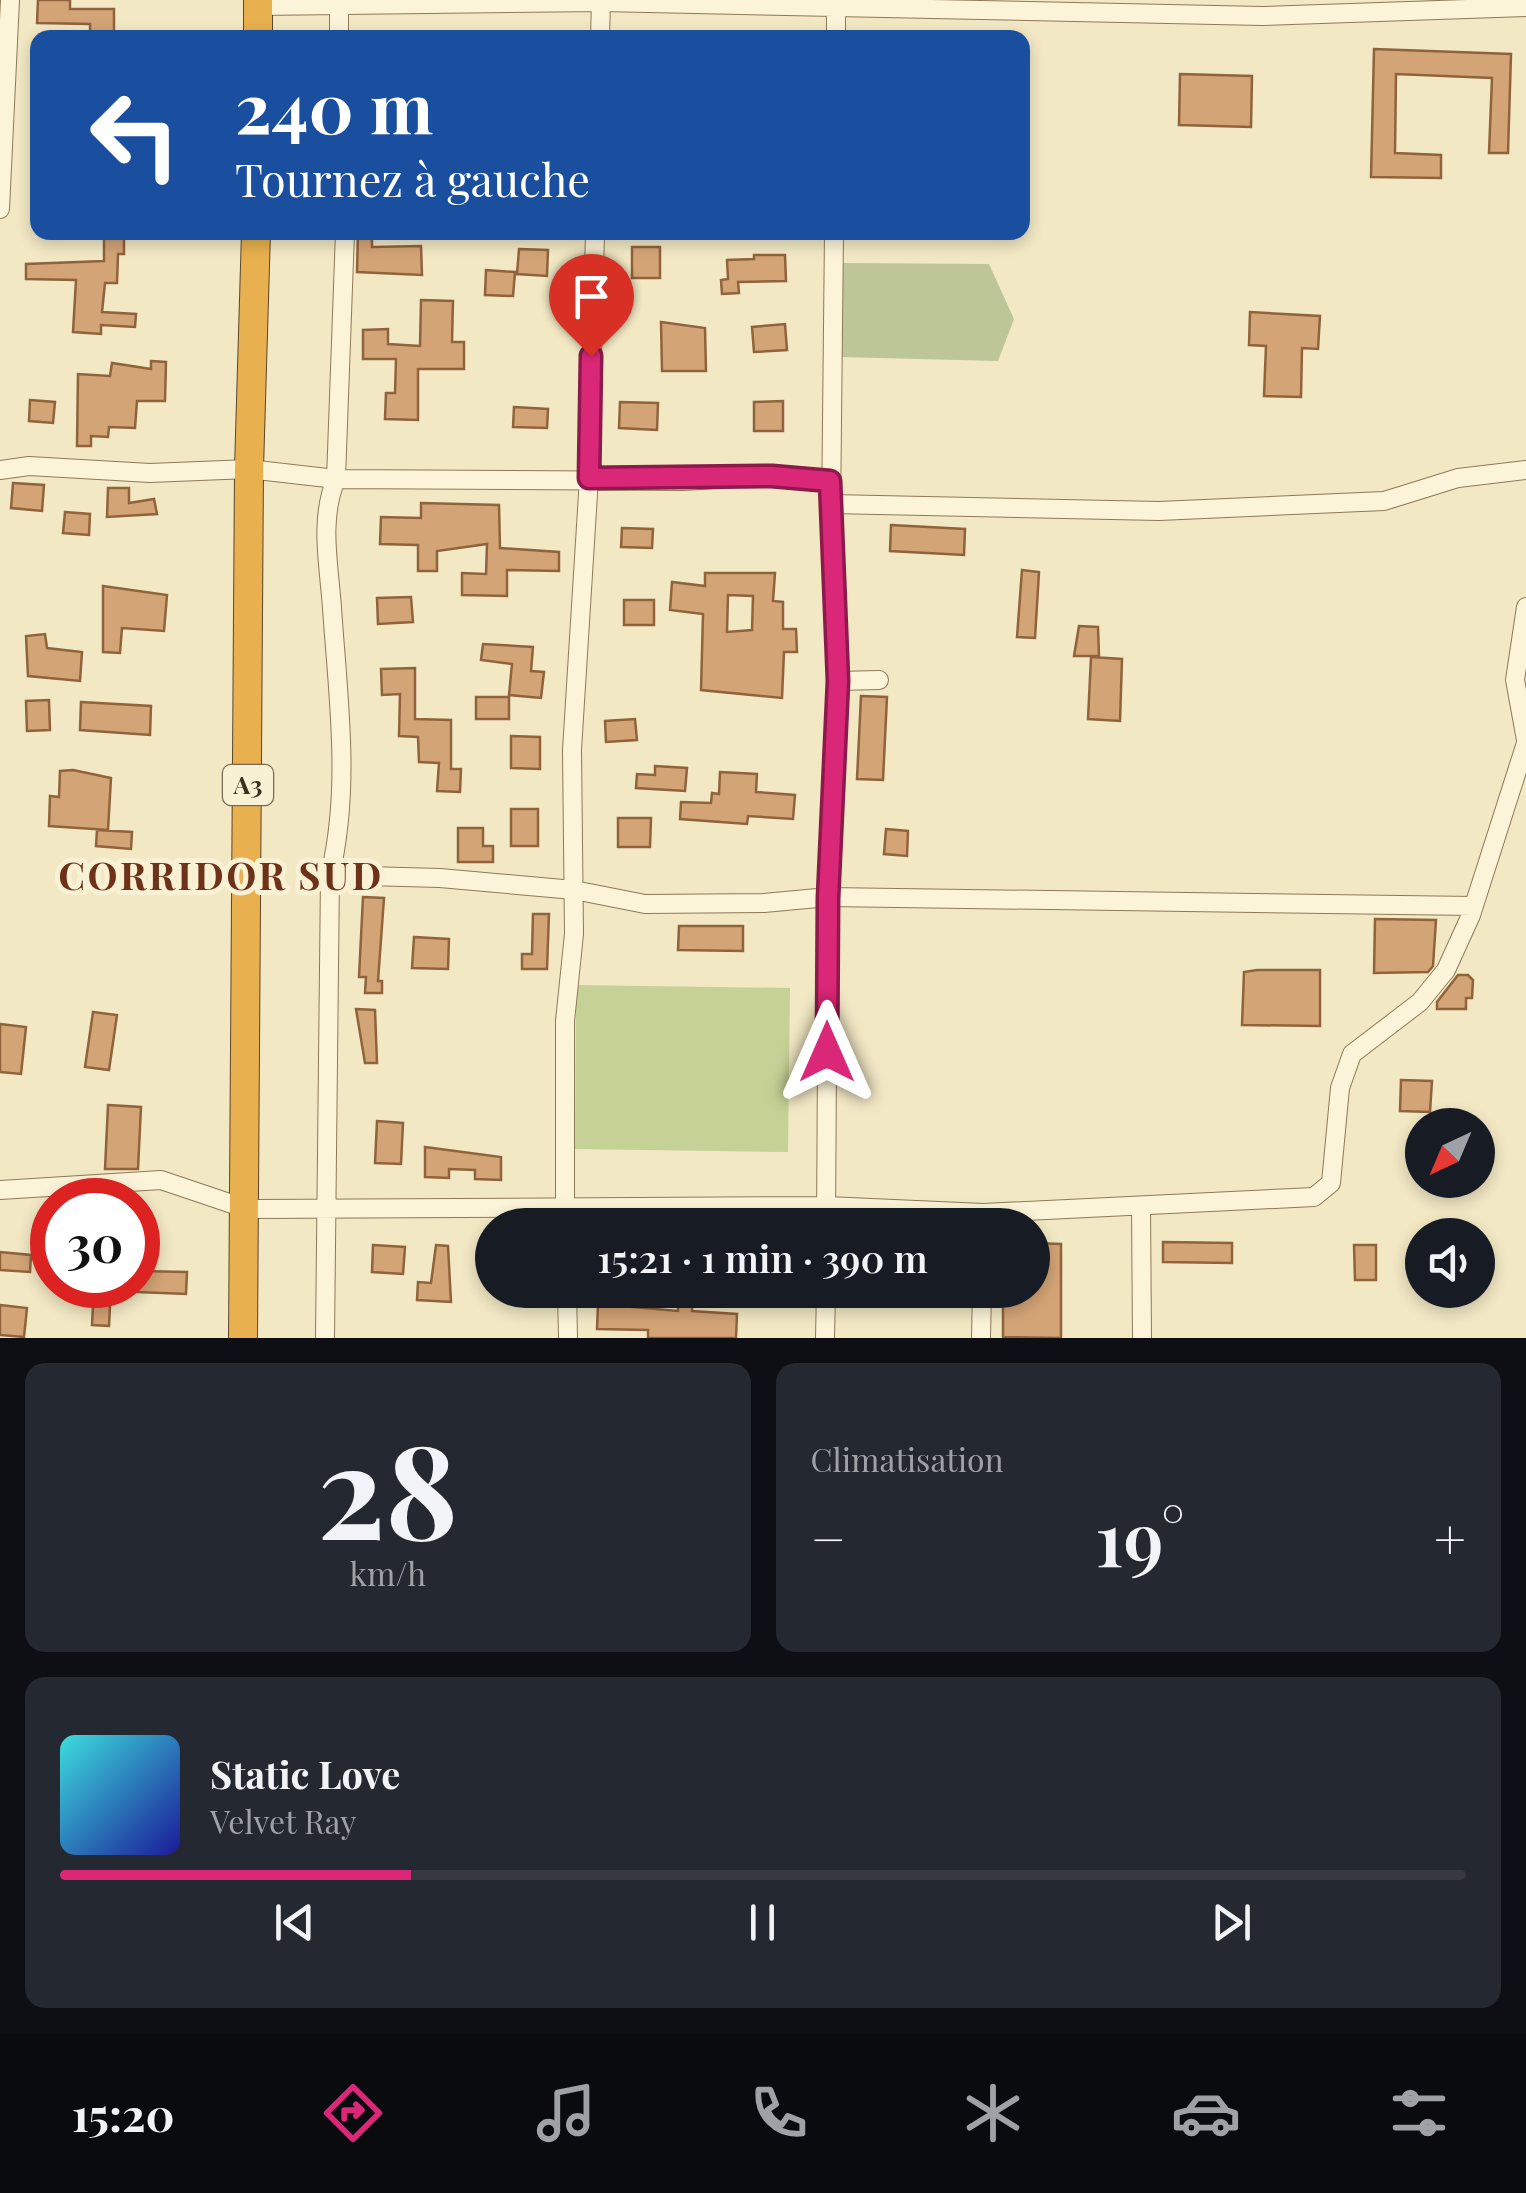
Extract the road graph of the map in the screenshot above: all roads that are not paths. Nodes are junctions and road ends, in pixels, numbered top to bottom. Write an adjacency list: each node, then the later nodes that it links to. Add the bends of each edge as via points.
1 (10, 0): 11 (street)
2 (601, 1): 4 (street); 5 (street); 10 (street)
3 (258, 3): 4 (street); 8 (highway)
4 (338, 3): 9 (street)
5 (836, 5): 6 (street)
6 (1171, 7): 7 (street, via 1262,16)
7 (1526, 7)
8 (258, 30)
9 (339, 30)
10 (600, 30)
11 (0, 208)
12 (256, 240): 16 (highway, A3)
13 (345, 240): 20 (street)
14 (595, 240): 19 (street)
15 (834, 240): 21 (street)
16 (250, 469): 17 (street); 20 (street); 38 (highway, A3)
17 (0, 470)
18 (1526, 470): 22 (street, via 1458,478 1384,501 1086,511)
19 (589, 478): 20 (street); 21 (street); 28 (street, via 572,750)
20 (336, 479): 27 (street, via 327,501 326,564 342,778 341,827)
21 (830, 481): 22 (street)
22 (831, 504): 25 (street)
23 (1526, 607): 26 (street, via 1515,680)
24 (879, 680): 25 (street)
25 (838, 681): 29 (street)
26 (1526, 742): 30 (street)
27 (330, 875): 28 (street); 32 (street)
28 (574, 890): 29 (street, via 646,904); 35 (street, via 565,1021)
29 (828, 898): 30 (street); 33 (street)
30 (1474, 906): 34 (street, via 1446,970 1420,1002 1352,1054 1340,1088 1331,1183 1314,1197 1286,1201)
31 (0, 1190): 38 (street, via 161,1180)
32 (327, 1206): 38 (street); 39 (street); 45 (street)
33 (826, 1206): 36 (street); 37 (street)
34 (1141, 1206): 40 (street); 49 (street)
35 (565, 1208)
36 (774, 1208)
37 (850, 1208)
38 (247, 1210): 44 (highway, A3)
39 (475, 1212)
40 (1050, 1213)
41 (567, 1308): 46 (street)
42 (826, 1308): 47 (street)
43 (982, 1308): 48 (street)
44 (243, 1338)
45 (326, 1338)
46 (568, 1338)
47 (826, 1338)
48 (981, 1338)
49 (1142, 1338)

